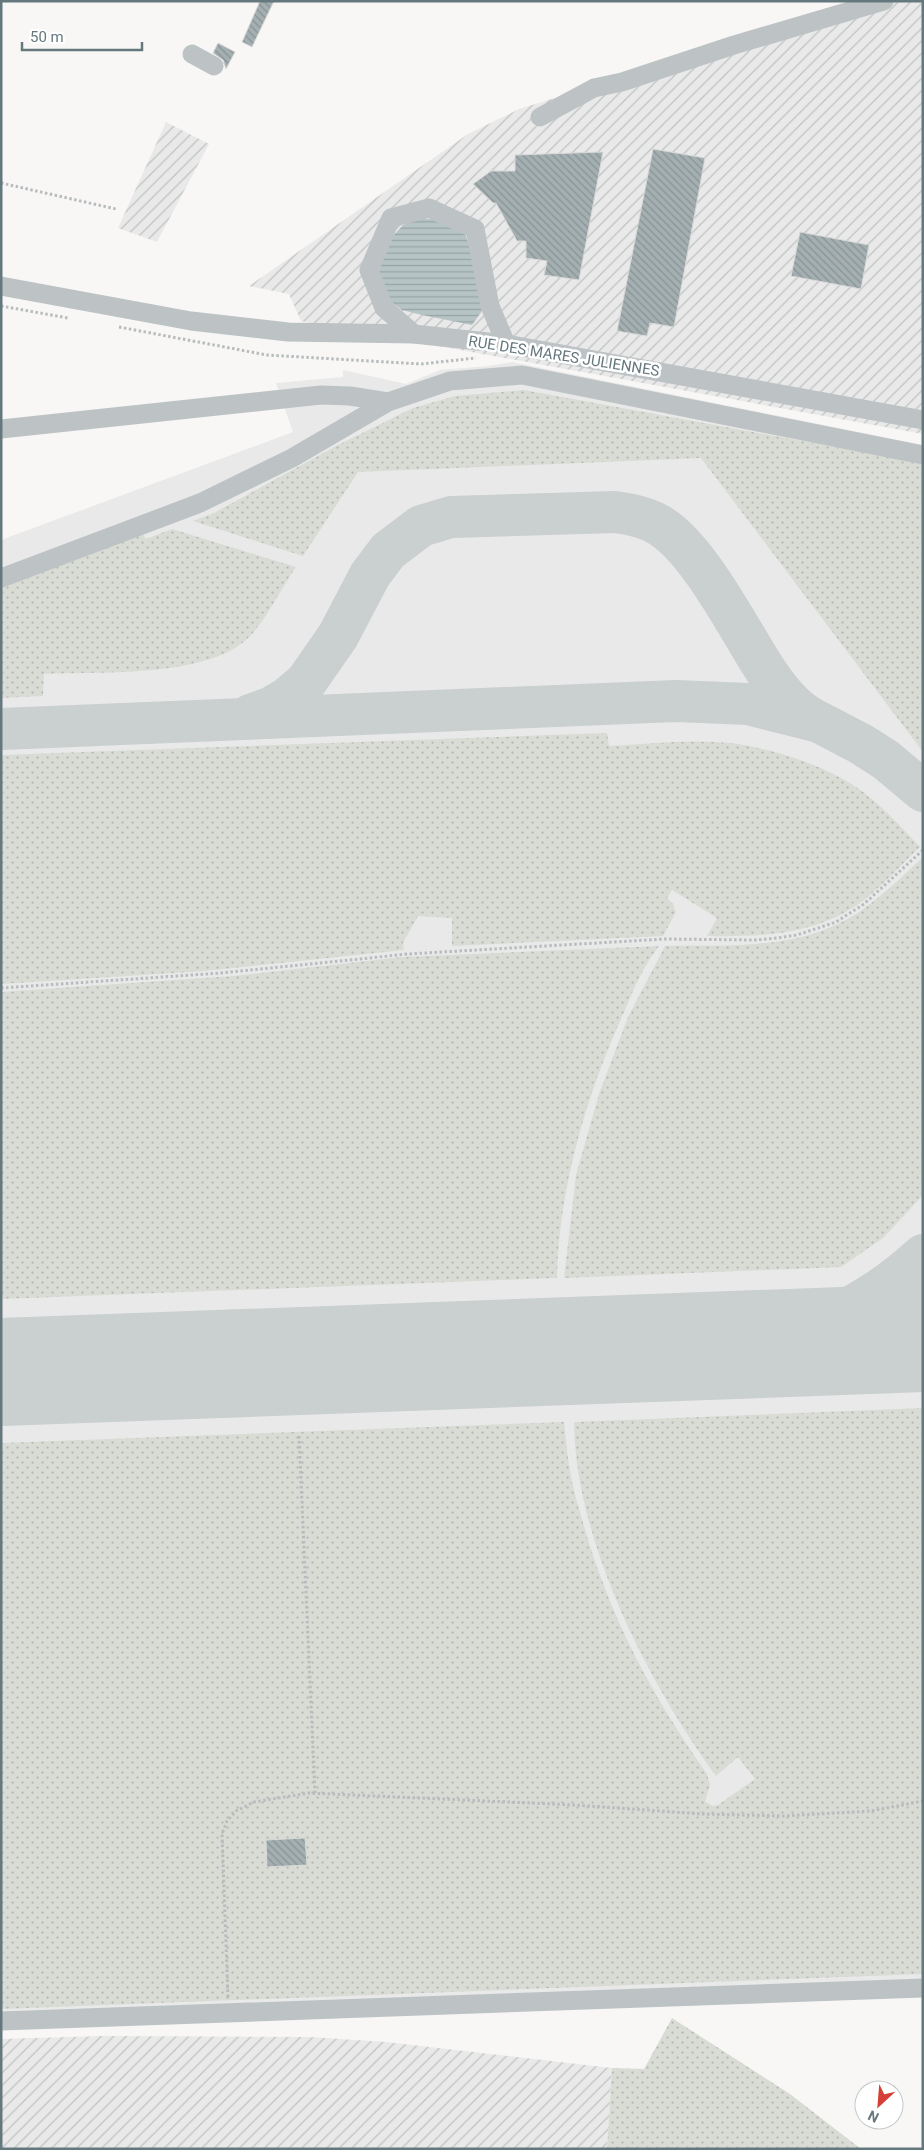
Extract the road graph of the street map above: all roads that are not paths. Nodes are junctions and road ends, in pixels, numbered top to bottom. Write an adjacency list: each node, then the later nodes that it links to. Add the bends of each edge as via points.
1 (884, 1): 4 (street, via 594,88)
2 (192, 54): 3 (street)
3 (214, 66)
4 (540, 117)
5 (1, 286): 6 (street, RUE DES MARES JULIENNES, via 191,321 288,332)
6 (414, 334): 7 (street, RUE DES MARES JULIENNES); 7 (street, via 384,308 369,270 391,218 429,208 475,229 490,306)
7 (506, 344): 9 (street, RUE DES MARES JULIENNES)
8 (388, 402): 10 (street, via 317,390); 11 (street, via 450,381 522,375); 12 (street, via 292,458 200,503)
9 (923, 420)
10 (1, 429)
11 (923, 454)
12 (1, 578)
13 (923, 1988): 14 (street)
14 (1, 2022)

